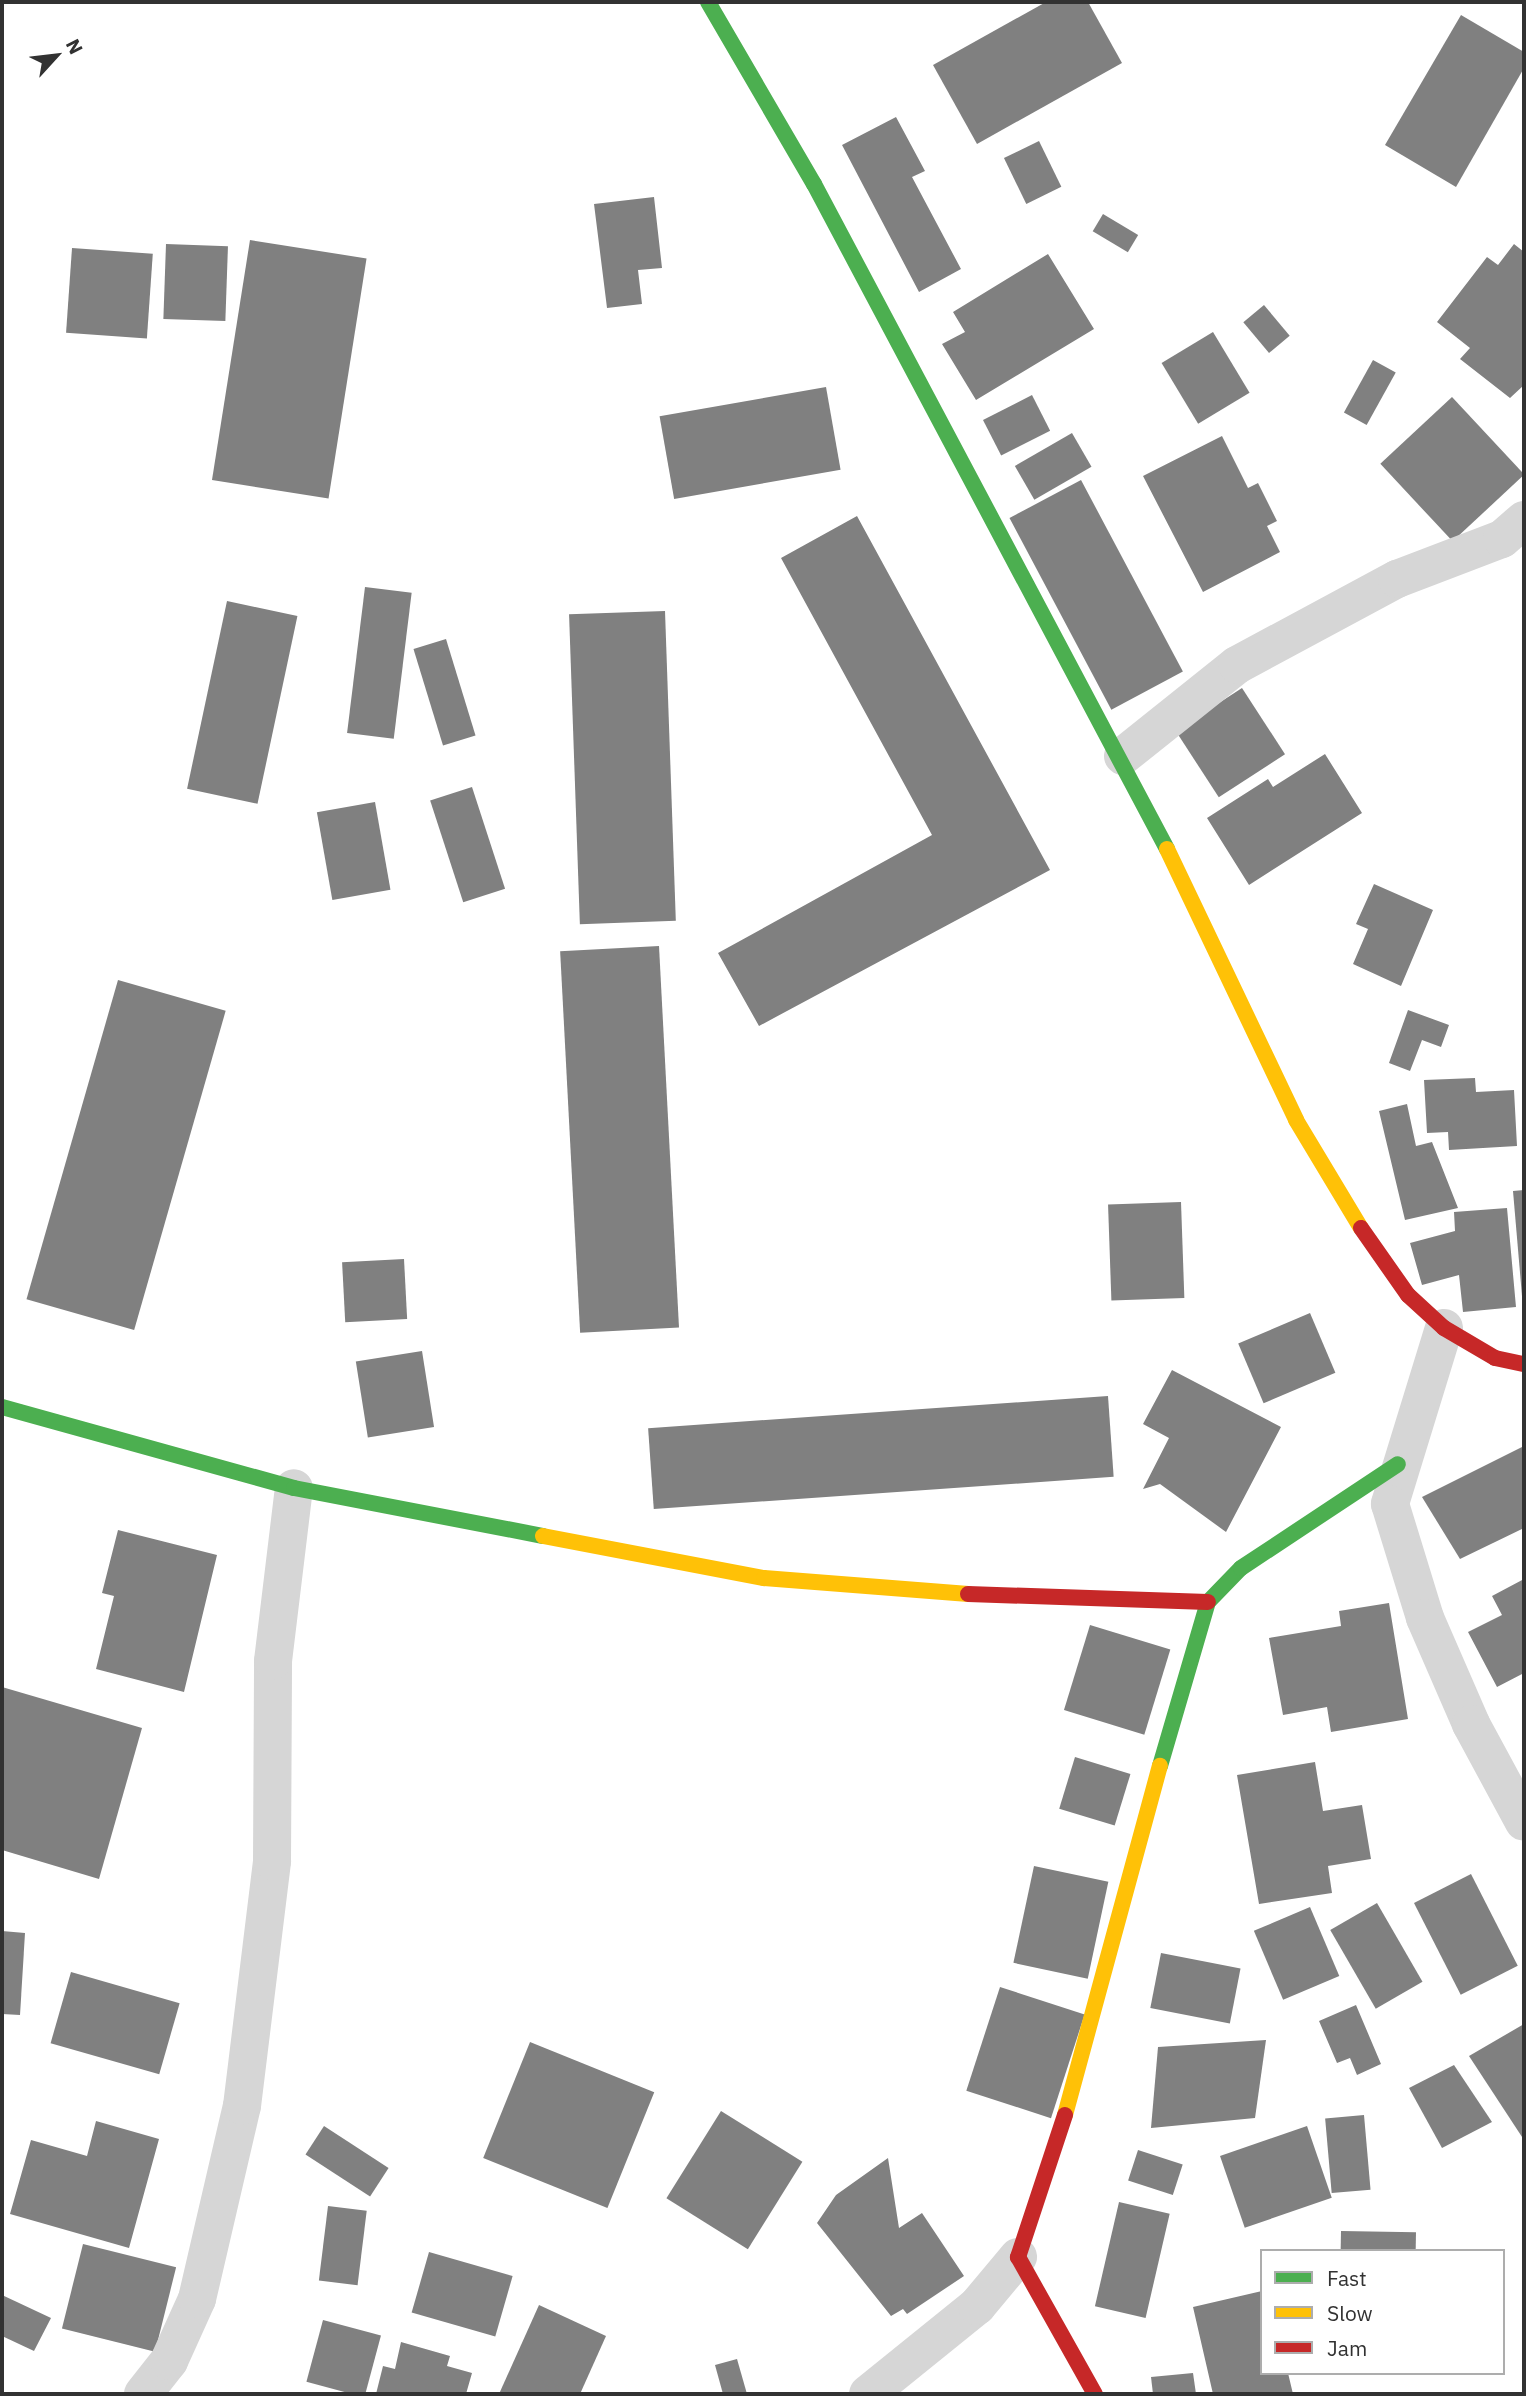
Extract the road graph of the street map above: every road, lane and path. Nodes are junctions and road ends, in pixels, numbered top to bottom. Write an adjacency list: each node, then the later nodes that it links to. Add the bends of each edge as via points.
1 (708, 2): 3 (street, via 814,184 908,369)
2 (1524, 520): 3 (street, via 1502,539 1386,584 1237,666)
3 (1123, 756): 4 (street, via 1316,1155 1408,1294)
4 (1444, 1328): 5 (street, via 1495,1358); 7 (street)
5 (1524, 1364)
6 (2, 1407): 8 (street)
7 (1398, 1464): 9 (street, via 1241,1568); 10 (street, via 1390,1504 1426,1618 1471,1724)
8 (293, 1488): 9 (street, via 764,1578 1023,1598); 12 (street, via 273,1661 272,1861 242,2106 197,2299 169,2361)
9 (1208, 1602): 11 (street, via 1053,2157)
10 (1524, 1822)
11 (1017, 2257): 13 (street, via 977,2306); 14 (street)
12 (143, 2394)
13 (868, 2394)
14 (1095, 2394)

